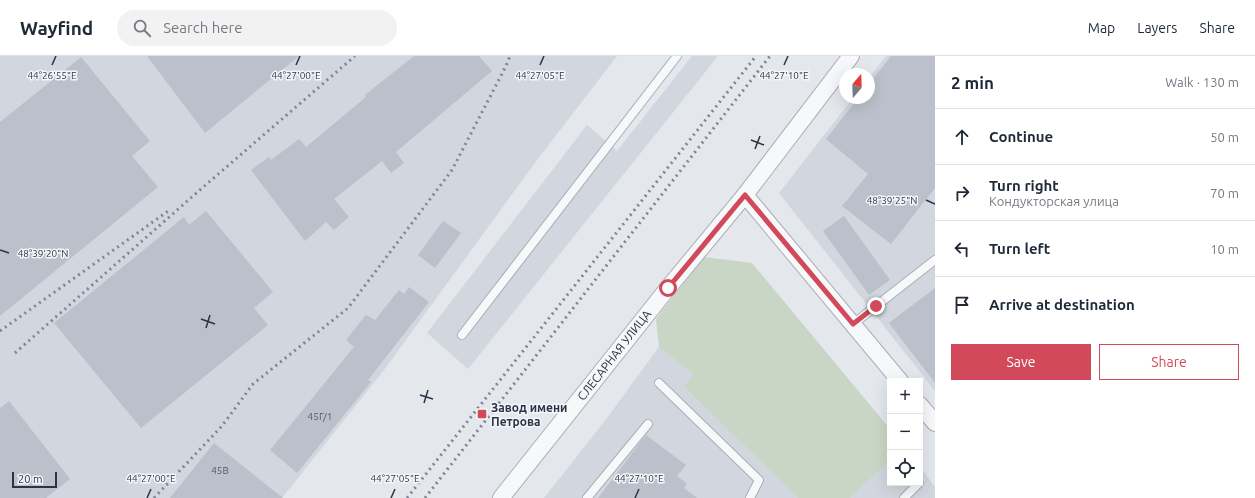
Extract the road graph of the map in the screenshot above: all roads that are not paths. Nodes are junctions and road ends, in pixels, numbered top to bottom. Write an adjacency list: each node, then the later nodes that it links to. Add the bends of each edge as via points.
1 (677, 56): 6 (lane)
2 (852, 56): 3 (street, СЛЕСАРНАЯ УЛИЦА)
3 (745, 195): 5 (street); 13 (street, СЛЕСАРНАЯ УЛИЦА)
4 (935, 260): 5 (lane)
5 (853, 324): 7 (street)
6 (462, 335)
7 (898, 378)
8 (659, 382): 15 (lane, via 759,480)
9 (923, 409): 10 (street)
10 (935, 423)
11 (648, 424): 14 (lane)
12 (916, 486): 16 (lane)
13 (501, 498)
14 (587, 498)
15 (750, 498)
16 (904, 498)

